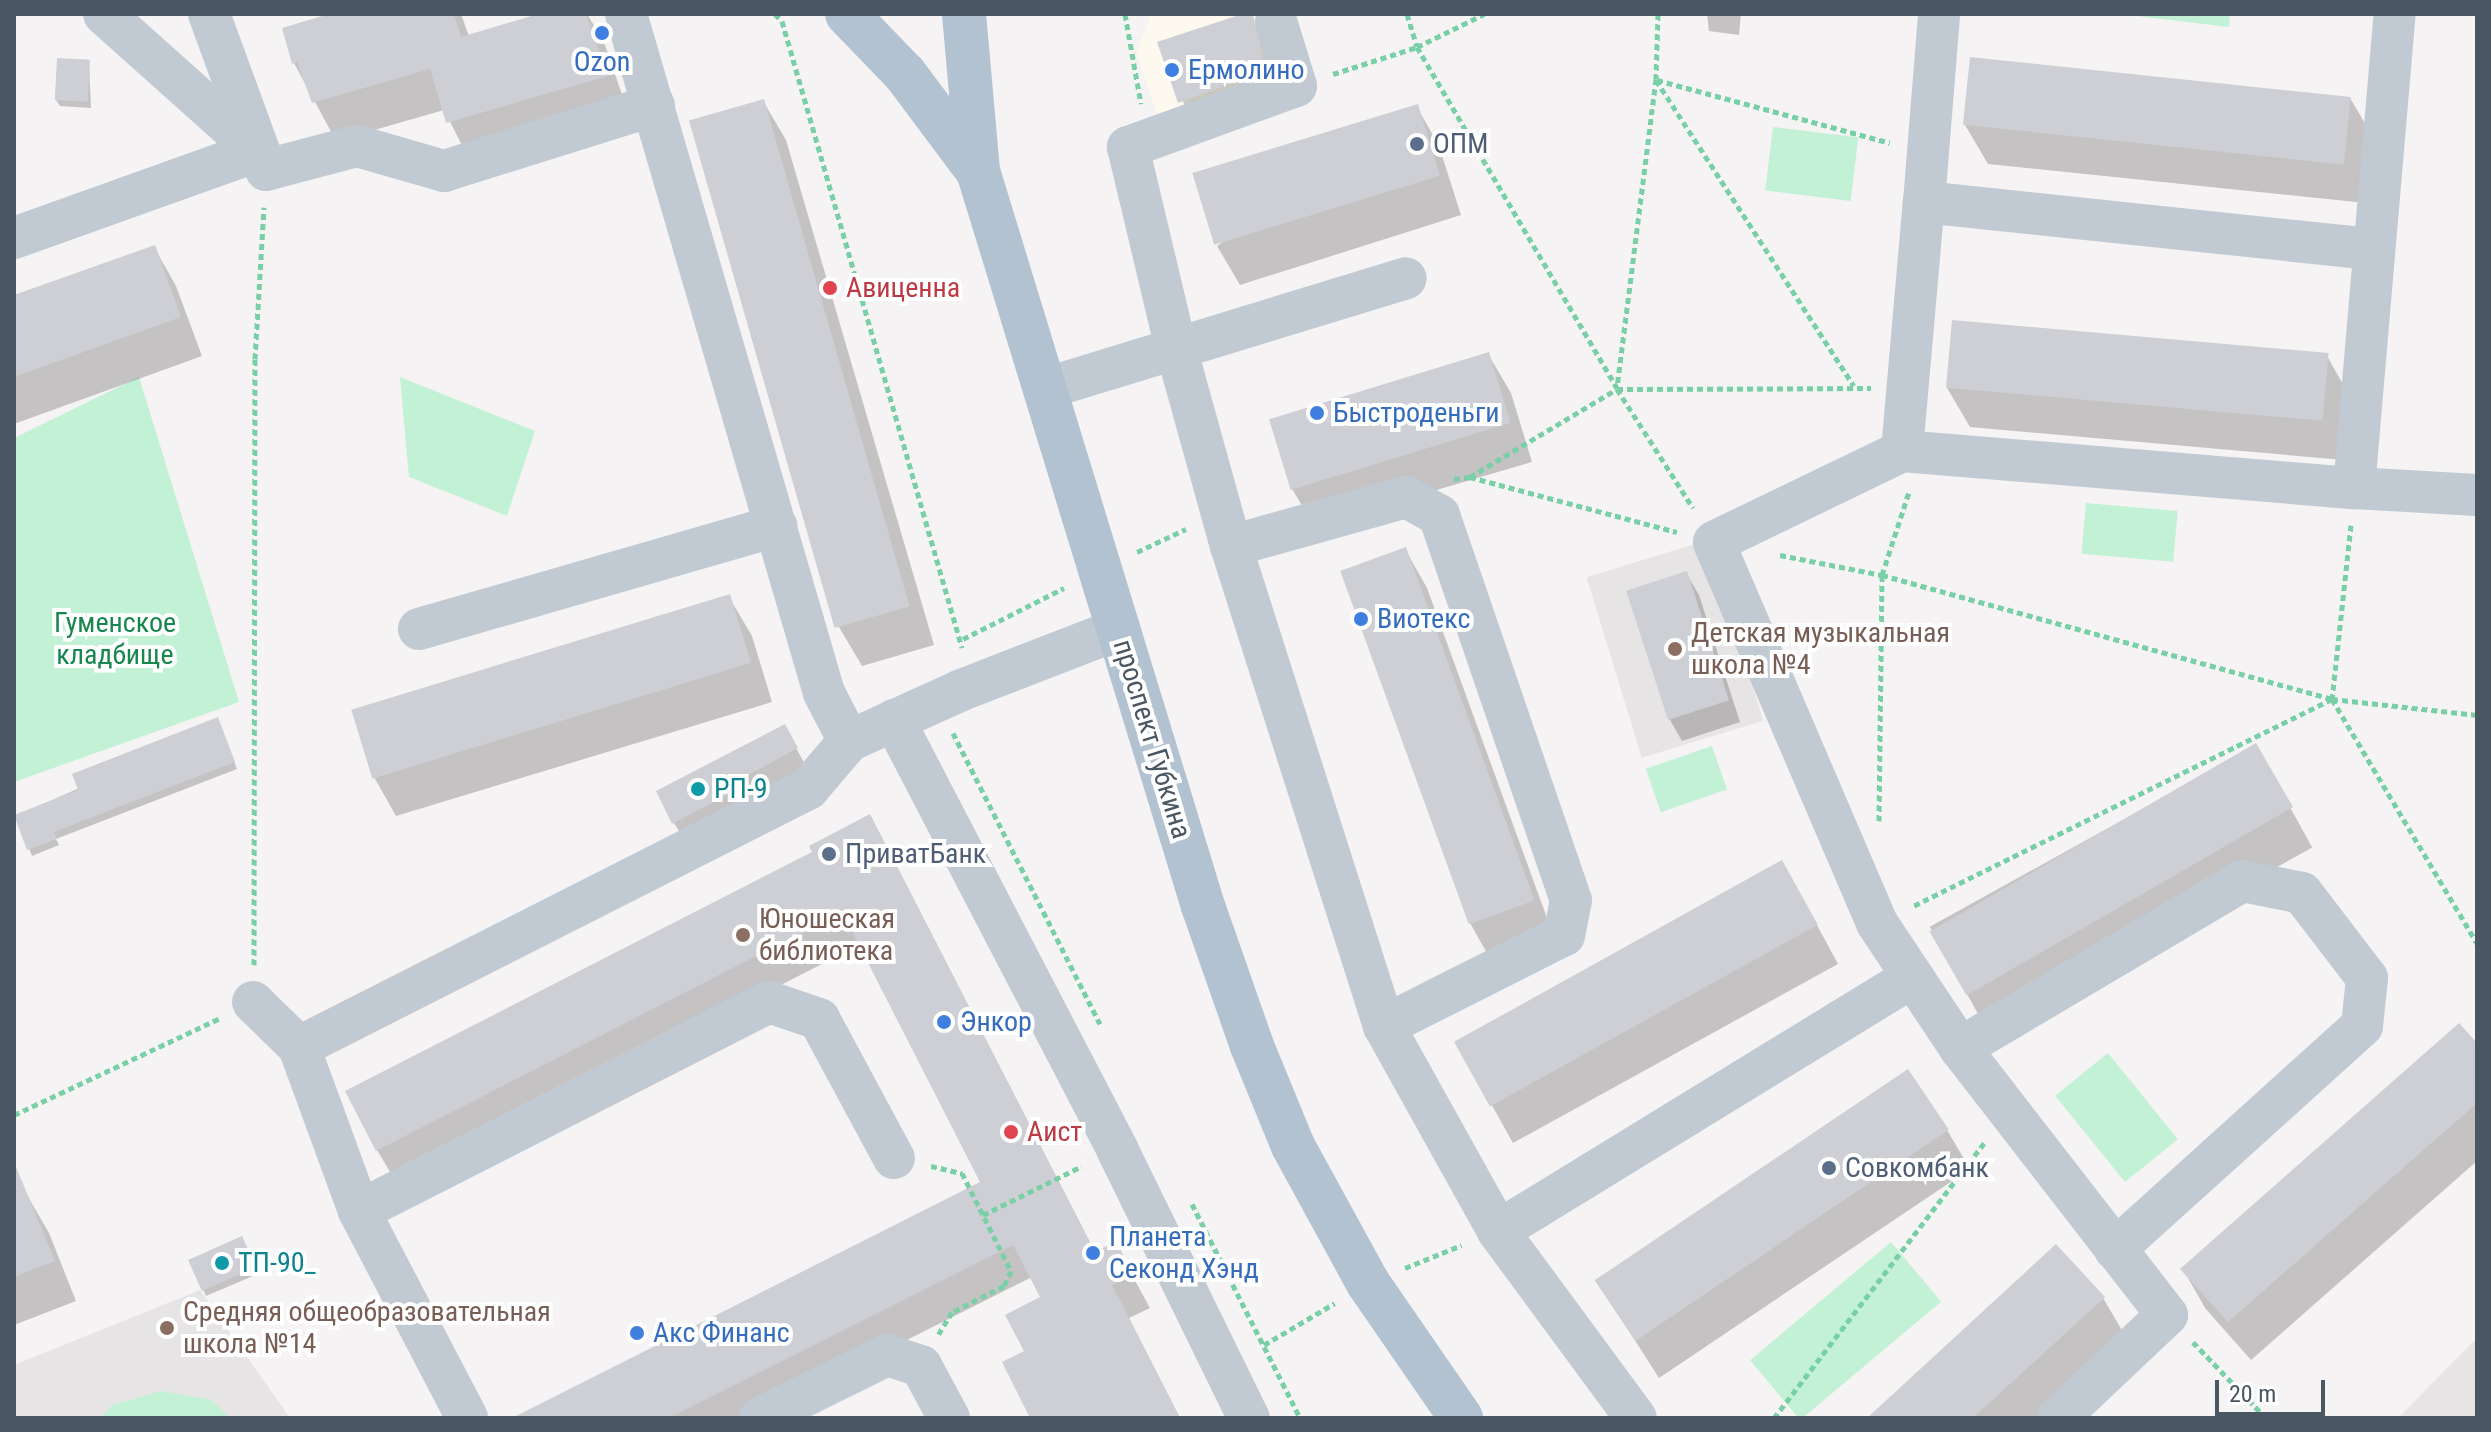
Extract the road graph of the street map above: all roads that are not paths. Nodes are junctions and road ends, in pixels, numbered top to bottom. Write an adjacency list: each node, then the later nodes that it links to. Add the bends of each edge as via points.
1 (104, 14): 10 (lane)
2 (209, 14): 10 (lane)
3 (626, 14): 9 (lane)
4 (847, 14): 11 (main road, via 905,74)
5 (964, 14): 11 (main road, проспект Губкина)
6 (1939, 14): 12 (lane)
7 (2395, 14): 14 (lane)
8 (1276, 21): 16 (lane, via 1296,86 1128,147)
9 (654, 105): 10 (lane, via 444,171 357,146); 21 (lane)
10 (262, 161): 13 (lane)
11 (978, 171): 17 (main road, проспект Губкина)
12 (1924, 202): 14 (lane); 18 (lane)
13 (14, 238)
14 (2374, 249): 19 (lane)
15 (1406, 278): 16 (lane)
16 (1176, 348): 17 (lane); 22 (lane)
17 (1047, 388): 24 (main road, проспект Губкина)
18 (1902, 451): 19 (lane); 27 (lane, via 1714,542 1877,923)
19 (2354, 488): 20 (lane)
20 (2477, 495)
21 (776, 526): 23 (lane); 26 (lane, via 824,693)
22 (1231, 546): 29 (lane); 29 (lane, via 1406,497 1439,515 1571,900 1564,935)
23 (419, 629)
24 (1119, 629): 25 (lane); 40 (main road, проспект Губкина, via 1203,906 1293,1146 1368,1283)
25 (894, 720): 26 (lane); 39 (lane, via 1117,1149)
26 (849, 741): 30 (lane, via 808,789)
27 (1912, 977): 31 (lane); 34 (lane)
28 (253, 1002): 30 (lane)
29 (1384, 1026): 34 (lane)
30 (299, 1047): 33 (lane)
31 (1960, 1048): 35 (lane); 35 (lane, via 2242,881 2302,893 2367,978 2362,1026)
32 (894, 1158): 33 (lane, via 819,1019 769,1002)
33 (359, 1211): 36 (lane)
34 (1498, 1231): 41 (lane)
35 (2115, 1249): 42 (lane, via 2167,1315)
36 (467, 1418)
37 (760, 1418): 38 (lane, via 887,1355 921,1366)
38 (949, 1418)
39 (1249, 1418)
40 (1461, 1418)
41 (1636, 1418)
42 (2058, 1418)

